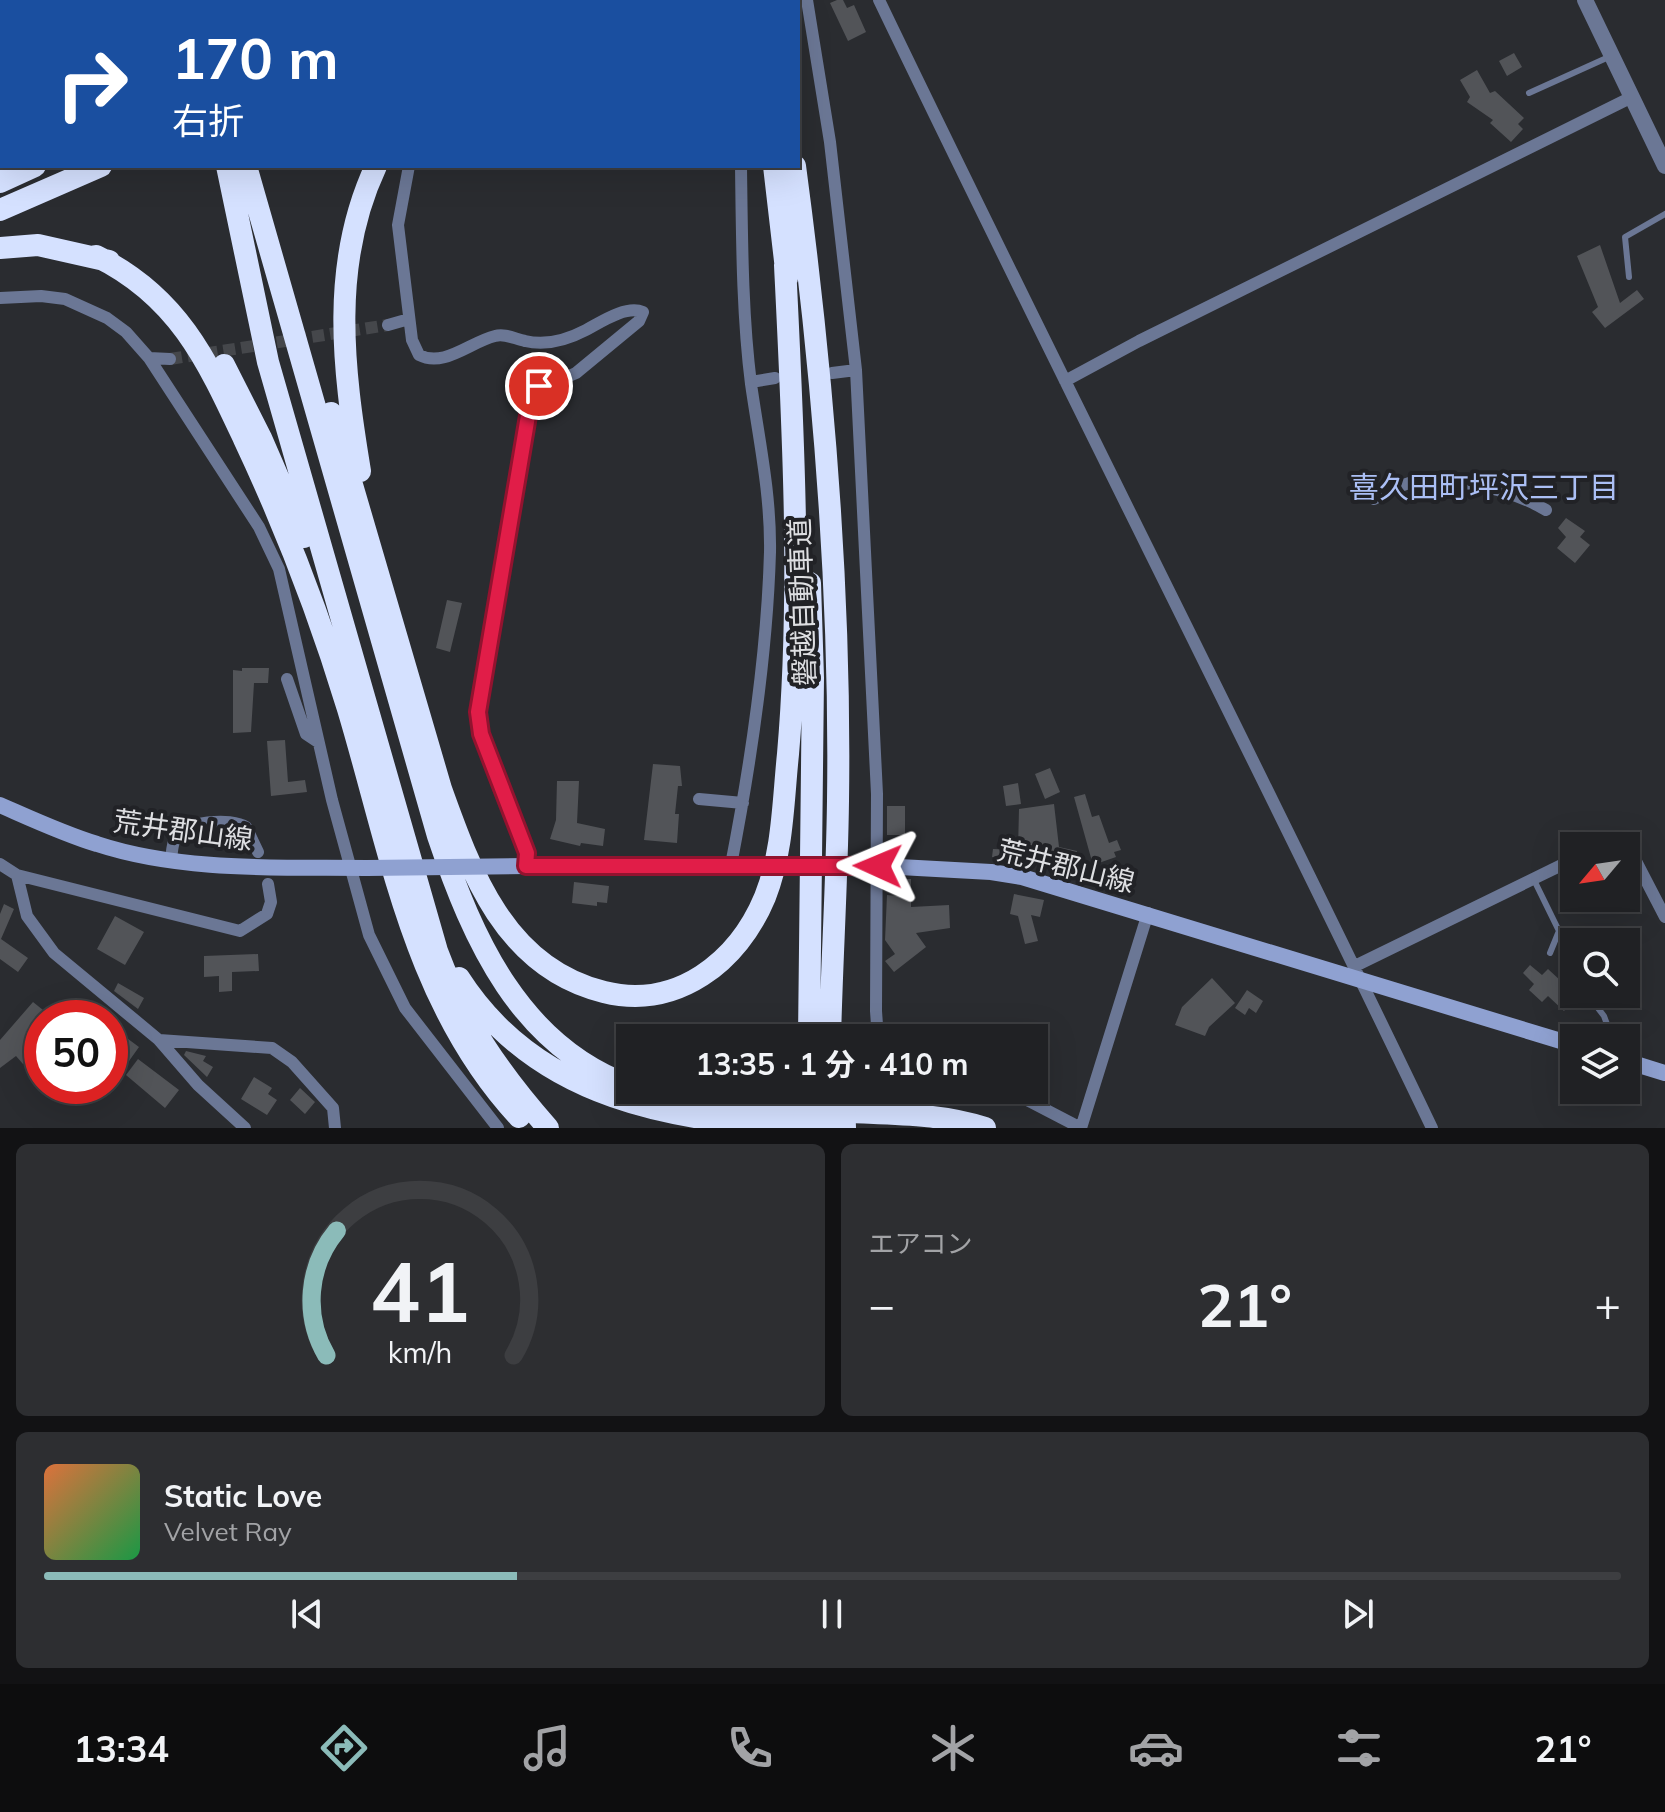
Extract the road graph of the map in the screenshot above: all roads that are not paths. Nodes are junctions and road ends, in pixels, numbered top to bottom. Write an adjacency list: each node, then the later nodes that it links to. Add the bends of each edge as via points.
1 (807, 0): 30 (street, via 830,142)
2 (879, 0): 33 (street)
3 (1585, 0): 4 (street)
4 (1611, 56): 5 (lane); 6 (street)
5 (1529, 93)
6 (1632, 97): 7 (street); 33 (street)
7 (1665, 166)
8 (31, 168): 18 (highway)
9 (96, 168): 19 (highway)
10 (240, 168): 37 (highway, via 327,399)
11 (240, 168): 38 (highway, via 268,362)
12 (240, 168): 72 (highway, via 463,906 500,977 529,1018 565,1052)
13 (375, 168): 37 (highway, via 348,256 344,343)
14 (409, 168): 26 (street, via 398,225)
15 (741, 168): 34 (street)
16 (774, 168): 23 (highway, 磐越自動車道)
17 (795, 168): 43 (highway, 磐越自動車道, via 830,530)
18 (0, 182)
19 (0, 210)
20 (1665, 214): 24 (lane, via 1625,237)
21 (0, 248): 22 (highway, via 38,245)
22 (96, 256): 38 (highway, via 152,285 185,313 214,349 279,477); 83 (highway, via 162,300 214,377 268,492 331,656 426,972 477,1066)
23 (785, 265): 41 (highway, via 794,516 793,686 780,843 748,931 707,974 674,991 613,994 572,982 533,958 504,926 469,863); 63 (highway, 磐越自動車道, via 799,393 813,663)
24 (1629, 277)
25 (0, 298): 28 (street, via 41,296 84,306 126,332)
26 (409, 319): 27 (street); 50 (street, via 416,352 437,359 497,335 558,341 612,316 643,312 576,373 532,392 478,712 481,734 527,853)
27 (388, 325)
28 (149, 358): 29 (street); 40 (street, via 259,527 279,569)
29 (170, 359)
30 (856, 370): 31 (street); 51 (street)
31 (832, 373)
32 (775, 378): 34 (street)
33 (1065, 381): 62 (street)
34 (751, 382): 44 (street, via 766,470 770,551)
35 (1374, 499): 36 (street, via 1418,480 1526,498)
36 (1546, 510)
37 (384, 596): 41 (highway)
38 (358, 675): 60 (highway)
39 (287, 679): 40 (street, via 306,734)
40 (318, 742): 53 (street)
41 (440, 786): 70 (highway, via 470,887 516,975 562,1032)
42 (699, 799): 44 (street)
43 (838, 801): 64 (highway, 磐越自動車道); 65 (highway, via 847,939)
44 (743, 803): 49 (street)
45 (0, 805): 47 (main road, 荒井郡山線, via 100,845)
46 (258, 852): 47 (street, via 246,827 228,820 182,832 174,839)
47 (171, 859): 53 (main road, 荒井郡山線)
48 (0, 864): 55 (street)
49 (738, 865): 50 (main road, 荒井郡山線); 51 (main road, 荒井郡山線, bridge)
50 (526, 866): 53 (main road, 荒井郡山線, bridge)
51 (870, 866): 58 (main road, 荒井郡山線, via 1022,877); 66 (street)
52 (1560, 866): 56 (street)
53 (359, 868): 82 (street, via 369,935 388,978 434,1048)
54 (1640, 869): 59 (street)
55 (17, 875): 57 (street, via 240,931 267,914); 67 (street, via 37,934 80,977)
56 (1533, 879): 61 (lane, via 1559,931); 62 (street)
57 (268, 884)
58 (1148, 913): 62 (main road, 荒井郡山線); 78 (street, via 1081,1128)
59 (1665, 917)
60 (427, 921): 84 (highway, via 445,974 476,1035); 85 (highway, via 465,986 494,1022 568,1080 612,1099 681,1116)
61 (1550, 953)
62 (1358, 973): 68 (main road, 荒井郡山線); 89 (street)
63 (809, 1024)
64 (830, 1024)
65 (844, 1024)
66 (877, 1024)
67 (159, 1040): 80 (street); 81 (street, via 272,1048 292,1062 333,1108)
68 (1560, 1040)
69 (1640, 1065): 71 (main road)
70 (616, 1069)
71 (1665, 1073)
72 (616, 1081)
73 (723, 1104): 79 (highway)
74 (725, 1104): 79 (highway)
75 (820, 1104): 85 (highway, bridge)
76 (826, 1104): 86 (highway, bridge)
77 (832, 1104): 87 (highway, bridge)
78 (1035, 1104)
79 (729, 1105): 88 (highway, via 893,1114)
80 (245, 1128)
81 (335, 1128)
82 (498, 1128)
83 (530, 1128)
84 (548, 1128)
85 (806, 1128)
86 (825, 1128)
87 (845, 1128)
88 (985, 1128)
89 (1432, 1128)

